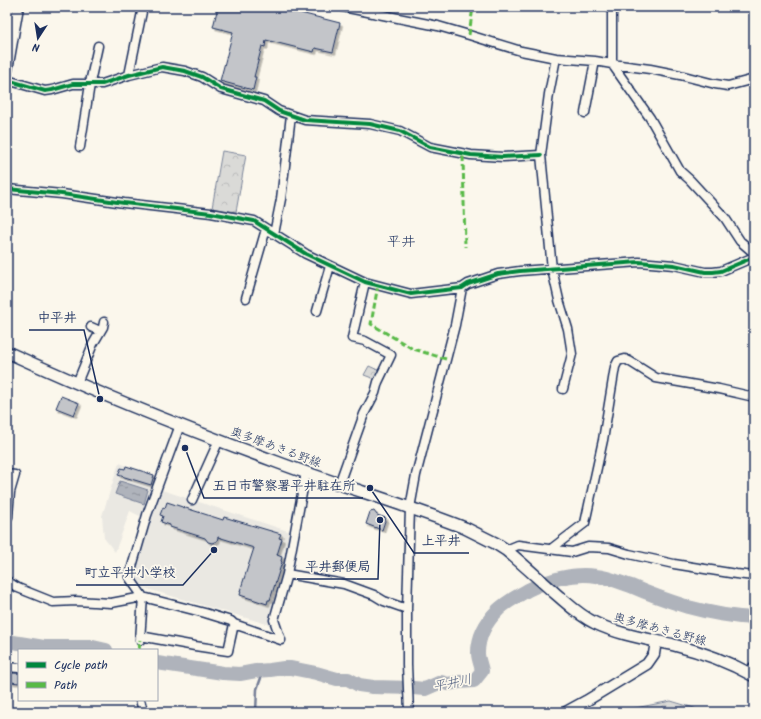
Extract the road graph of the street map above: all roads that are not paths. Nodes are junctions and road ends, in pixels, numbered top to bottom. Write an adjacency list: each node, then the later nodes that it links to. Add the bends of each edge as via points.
1 (18, 7): 9 (street)
2 (143, 7): 10 (street)
3 (343, 7): 6 (street, via 438,26 521,51)
4 (612, 7): 8 (street)
5 (98, 46): 13 (street)
6 (556, 58): 7 (street); 17 (street)
7 (595, 61): 8 (street); 14 (street)
8 (612, 64): 11 (street, via 674,73 728,86); 21 (street, via 650,118 680,171)
9 (7, 70)
10 (129, 75): 13 (street, via 102,84); 15 (street, via 162,67 185,72 202,77 221,89 264,101)
11 (754, 79)
12 (7, 80): 13 (street, via 45,91 73,84)
13 (91, 84): 16 (street)
14 (585, 113)
15 (291, 115): 17 (street, via 306,120 370,124 400,131 430,147 471,155); 20 (street)
16 (80, 147)
17 (541, 156): 24 (street)
18 (7, 189): 19 (street, via 211,213 254,221)
19 (266, 229): 20 (street); 27 (street)
20 (274, 234): 23 (street)
21 (754, 253)
22 (754, 257): 24 (street, via 713,272 639,262)
23 (330, 266): 25 (street); 28 (street)
24 (552, 269): 26 (street, via 498,274); 34 (street, via 572,354)
25 (365, 282): 26 (street, via 411,294); 40 (street, via 352,338 365,341 392,356 364,414)
26 (462, 288): 42 (street)
27 (246, 298)
28 (317, 311)
29 (104, 322): 31 (street)
30 (91, 327): 31 (street)
31 (100, 331): 33 (street)
32 (7, 352): 33 (main road, 奥多摩あきる野線)
33 (77, 383): 36 (main road, 奥多摩あきる野線)
34 (563, 389)
35 (754, 397): 44 (street, via 656,378 625,359 618,361 585,523)
36 (180, 425): 37 (main road, 奥多摩あきる野線); 49 (street, via 147,515 129,577)
37 (219, 440): 38 (main road, 奥多摩あきる野線); 41 (street)
38 (306, 472): 40 (main road, 奥多摩あきる野線); 46 (street)
39 (7, 474): 43 (street, via 15,475)
40 (339, 484): 42 (main road, 奥多摩あきる野線)
41 (192, 500)
42 (410, 508): 45 (main road, 奥多摩あきる野線, via 465,528); 50 (street)
43 (7, 518)
44 (551, 549): 45 (street, via 518,545); 47 (street, via 572,552 588,547 609,548 674,564)
45 (506, 550): 52 (main road, 奥多摩あきる野線, via 564,601 594,623 623,634)
46 (287, 574): 50 (street, via 344,584); 51 (street, via 274,620 281,640)
47 (754, 576)
48 (8, 582): 49 (street, via 53,602 111,603)
49 (143, 597): 51 (street, via 232,621); 51 (street, via 140,638 228,651)
50 (408, 609): 56 (street)
51 (234, 624)
52 (656, 641): 55 (main road, 奥多摩あきる野線); 57 (street, via 654,654 647,664)
53 (7, 668): 54 (street)
54 (18, 668)
55 (752, 671)
56 (409, 708)
57 (566, 712)

